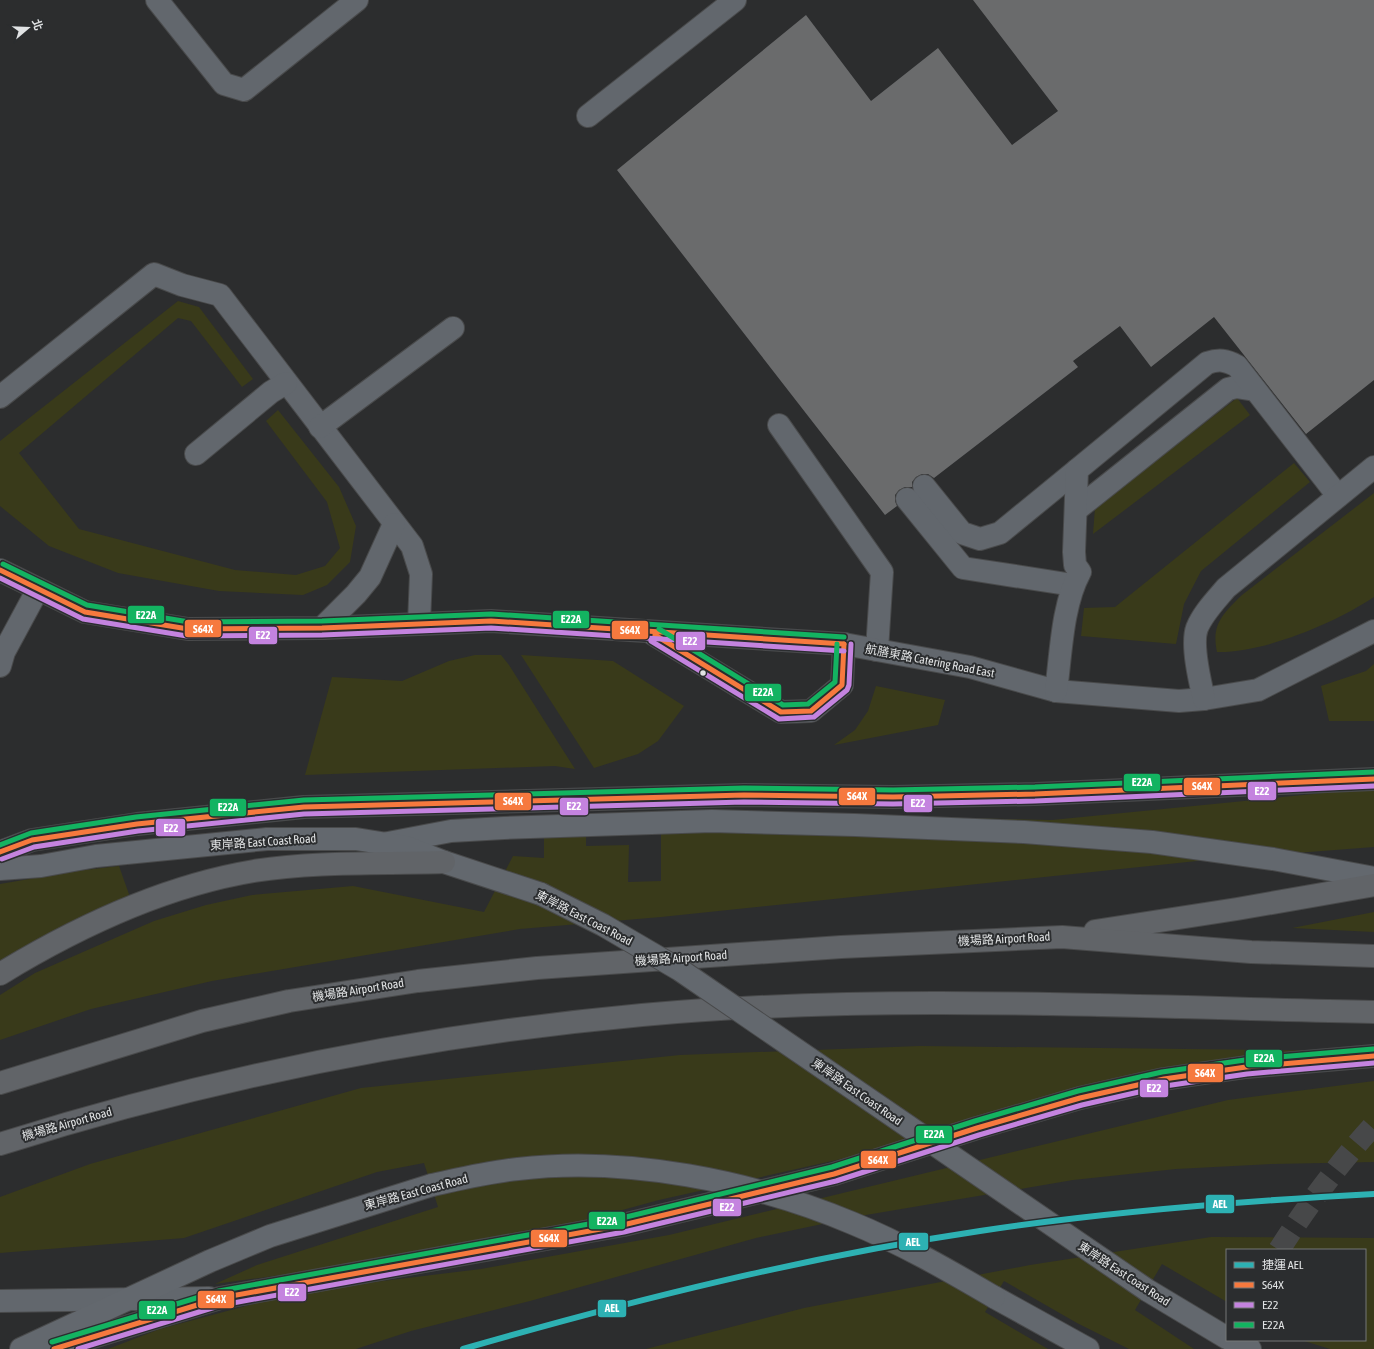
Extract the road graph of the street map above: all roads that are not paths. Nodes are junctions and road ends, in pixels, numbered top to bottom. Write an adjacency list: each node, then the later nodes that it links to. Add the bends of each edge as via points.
1 (157, 0): 2 (street, via 224,84 244,90)
2 (357, 0)
3 (735, 0): 4 (street)
4 (588, 116)
5 (453, 328): 10 (street)
6 (286, 383): 8 (street, via 220,295 154,274); 10 (street); 11 (street, via 271,392)
7 (1255, 390): 13 (street, via 1237,366 1219,359 1207,363); 14 (street); 15 (street, via 1236,387 1228,390)
8 (0, 397)
9 (779, 426): 25 (street, via 882,572)
10 (320, 427): 16 (street)
11 (196, 454)
12 (1374, 467): 14 (street)
13 (1077, 470): 15 (street); 18 (street, via 1000,533 980,539 962,533 915,492 963,568)
14 (1338, 496): 28 (street, via 1226,588 1207,610 1197,630 1196,666)
15 (1076, 510): 18 (street)
16 (394, 524): 20 (street, via 412,546 421,574); 21 (street, via 370,577)
17 (0, 570): 19 (street, 航膳東路 Catering Road East)
18 (1077, 579): 27 (street, via 1065,623)
19 (38, 589): 21 (street, 航膳東路 Catering Road East, via 85,612 188,629); 26 (street, via 4,652)
20 (419, 624): 21 (street, 航膳東路 Catering Road East); 23 (street, 航膳東路 Catering Road East, via 491,621)
21 (322, 628)
22 (1374, 631): 28 (street, 航膳東路 Catering Road East, via 1258,690)
23 (650, 632): 24 (street, 航膳東路 Catering Road East); 24 (street, via 781,712 811,711 842,684)
24 (844, 644): 25 (street, 航膳東路 Catering Road East)
25 (877, 650): 27 (street, 航膳東路 Catering Road East, via 970,667)
26 (0, 666)
27 (1056, 691): 28 (street, 航膳東路 Catering Road East, via 1180,701)
28 (1204, 699)
29 (1374, 779): 31 (main road, via 1035,794 893,797 744,795 304,807 137,824 32,840)
30 (388, 842): 32 (main road, 東岸路 East Coast Road); 33 (main road, 東岸路 East Coast Road, via 356,839 267,839 96,856 40,866); 34 (main road, via 451,831 712,821 936,828 1105,838 1203,848)
31 (0, 852)
32 (444, 862): 38 (highway, via 321,865 255,871 219,879 184,888 114,915); 46 (main road, 東岸路 East Coast Road, bridge, via 541,894 603,925 680,970 1147,1290)
33 (0, 869)
34 (1374, 878)
35 (1374, 885): 36 (highway)
36 (1062, 937): 37 (highway, 機場路 Airport Road, via 1251,952); 41 (highway, 機場路 Airport Road, via 841,947 537,968 418,981 289,1001 202,1021)
37 (1374, 956)
38 (0, 974)
39 (1374, 1012): 42 (highway, 機場路 Airport Road, via 906,1004 801,1006 643,1015 448,1039 267,1072 170,1095)
40 (1374, 1056): 43 (main road, via 1246,1067 1164,1079 1080,1098 834,1174 623,1225)
41 (0, 1083)
42 (0, 1144)
43 (220, 1298): 44 (street); 49 (main road)
44 (125, 1300): 45 (street); 48 (main road, 東岸路 East Coast Road); 50 (main road, 東岸路 East Coast Road, bridge, via 270,1236 432,1185 519,1169 591,1166 662,1172 788,1199 853,1223 958,1276)
45 (0, 1301)
46 (1226, 1337)
47 (1233, 1341): 51 (main road)
48 (21, 1349)
49 (54, 1349)
50 (1088, 1349)
51 (1250, 1349)

